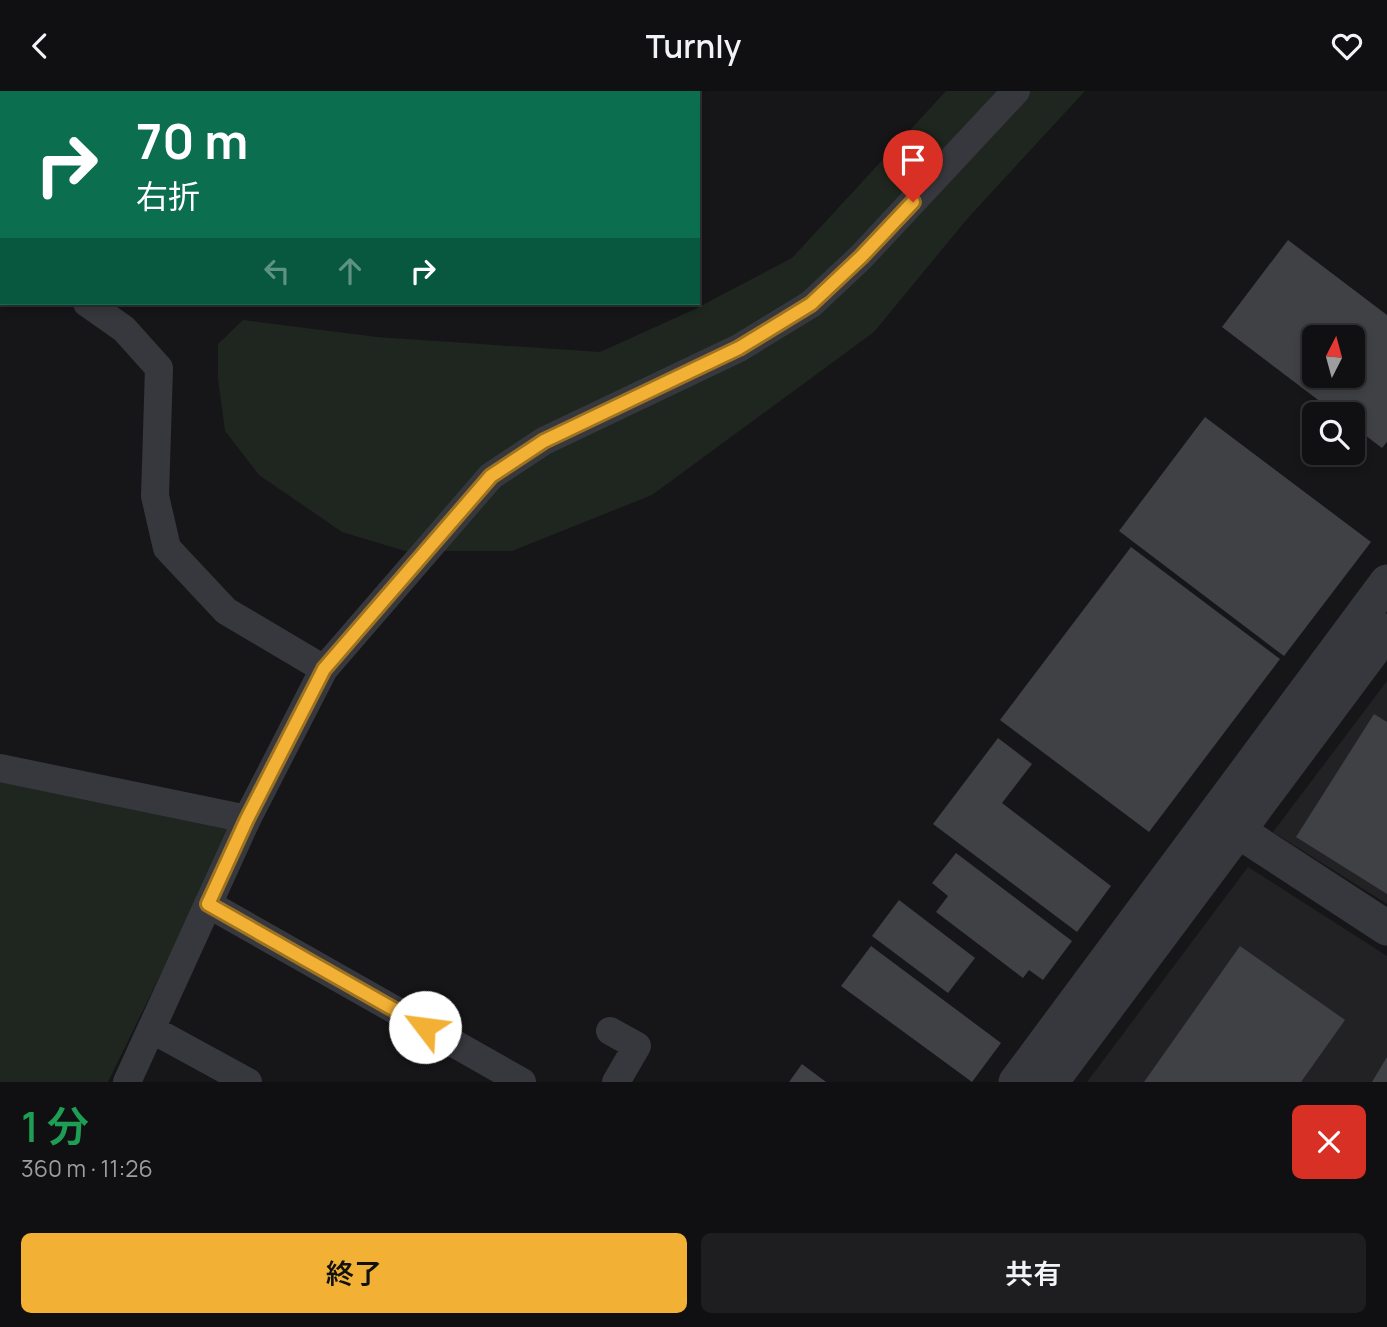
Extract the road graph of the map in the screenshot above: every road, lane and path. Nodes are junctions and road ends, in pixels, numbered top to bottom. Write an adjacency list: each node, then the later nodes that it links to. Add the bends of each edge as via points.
1 (1016, 91): 5 (street, via 811,304 739,348 544,441 491,476)
2 (90, 305): 5 (street, via 124,329 159,367 155,496 167,548 226,611)
3 (1387, 582): 8 (street)
4 (1387, 631): 8 (street)
5 (324, 669): 7 (street)
6 (0, 768): 7 (street)
7 (247, 819): 9 (street)
8 (1225, 823): 10 (street); 17 (street); 18 (street)
9 (208, 904): 11 (street); 15 (street)
10 (1387, 928)
11 (151, 1030): 13 (street); 14 (street)
12 (610, 1031): 16 (street, via 637,1046)
13 (127, 1082)
14 (248, 1082)
15 (522, 1082)
16 (616, 1082)
17 (1016, 1082)
18 (1051, 1082)

